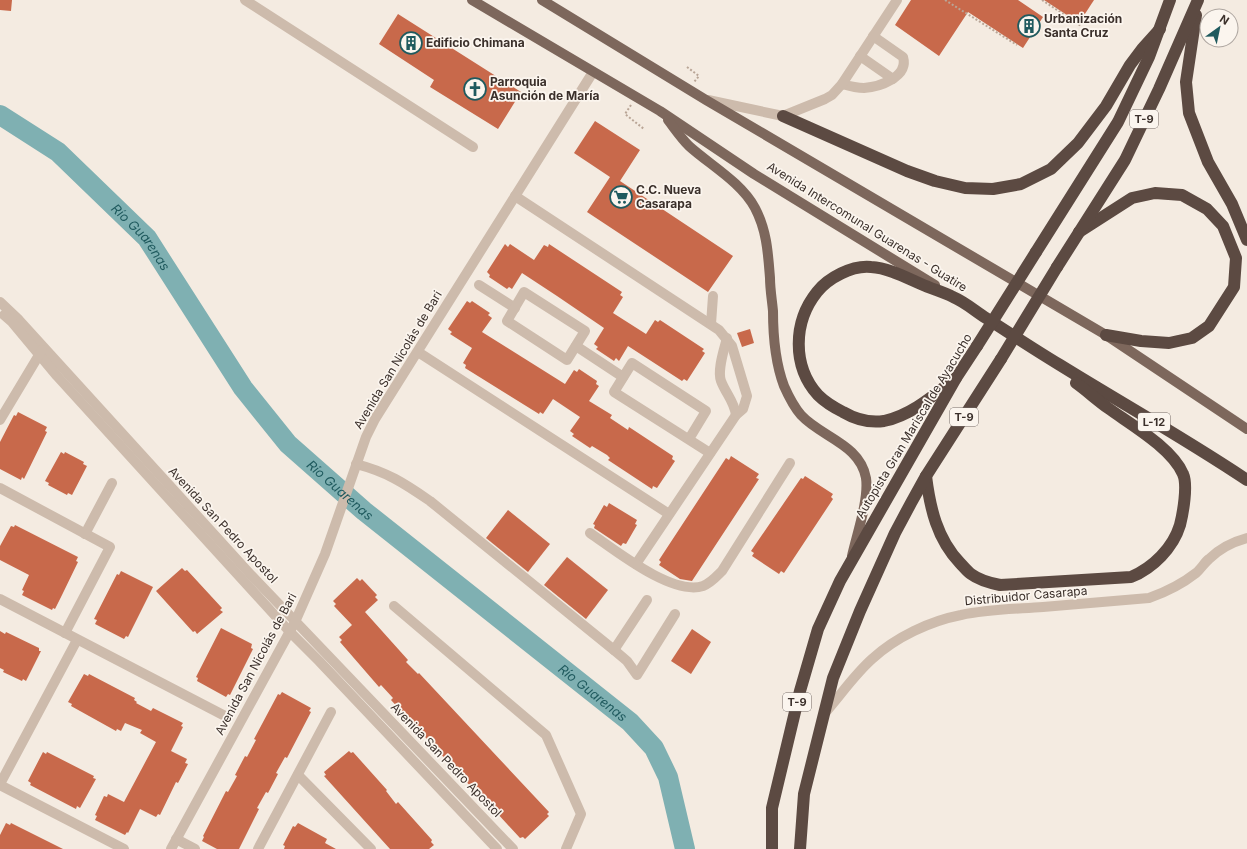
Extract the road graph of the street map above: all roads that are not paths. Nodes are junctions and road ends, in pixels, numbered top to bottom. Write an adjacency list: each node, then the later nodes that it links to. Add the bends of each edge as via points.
1 (245, 0): 16 (street)
2 (472, 0): 10 (main road, Avenida Intercomunal Guarenas - Guatire)
3 (542, 0): 13 (main road, Avenida Intercomunal Guarenas - Guatire)
4 (897, 0): 8 (street)
5 (1170, 0): 7 (highway, Autopista Gran Mariscal de Ayacucho / T-9)
6 (1198, 0): 18 (highway, T-9, via 1125,160); 19 (highway, via 1186,82 1189,113 1208,162 1232,204)
7 (1160, 29): 15 (highway, via 1130,65 1106,106 1078,143 1051,169 1020,184 993,189 965,188 935,181); 34 (highway, Autopista Gran Mariscal de Ayacucho / T-9, bridge, via 1118,122)
8 (873, 36): 9 (street); 11 (street, via 903,57 903,68)
9 (860, 56): 11 (street); 12 (street)
10 (593, 72): 14 (main road, Avenida Intercomunal Guarenas - Guatire); 17 (street, Avenida San Nicolás de Bari)
11 (893, 79): 12 (street, via 866,88)
12 (842, 84): 15 (street, via 825,99)
13 (706, 100): 15 (street); 27 (main road, Avenida Intercomunal Guarenas - Guatire)
14 (660, 111): 22 (main road, Avenida Intercomunal Guarenas - Guatire, via 754,174); 50 (main road, via 689,145 747,196 760,221 768,250 772,327 784,386 800,414 844,445 857,458 866,479 865,500)
15 (783, 116)
16 (473, 147)
17 (515, 196): 26 (street); 31 (street, Avenida San Nicolás de Bari)
18 (1079, 232): 27 (highway, via 1132,198 1156,193 1182,195 1207,209 1223,226 1236,258 1234,287 1209,326 1192,338 1169,343); 42 (highway, T-9, bridge)
19 (1247, 240)
20 (479, 285): 24 (street)
21 (713, 296): 26 (street)
22 (954, 297): 32 (highway, Avenida Intercomunal Guarenas - Guatire); 34 (highway, via 886,270 869,266 854,269 827,282 817,292 802,318 798,346 804,373 818,394 835,408 862,420 885,421 906,414)
23 (0, 302): 30 (street, Avenida San Pedro Apostol, via 19,320)
24 (515, 308): 29 (street, via 506,321 567,360); 29 (street, via 524,292 585,331)
25 (0, 311): 30 (street, Avenida San Pedro Apostol)
26 (711, 324): 28 (street)
27 (1106, 335): 37 (main road, Avenida Intercomunal Guarenas - Guatire)
28 (727, 338): 35 (street, via 720,376 726,392 733,401); 35 (street, via 747,396 743,409)
29 (576, 346): 33 (street)
30 (41, 350): 36 (street); 56 (street, Avenida San Pedro Apostol); 57 (street, Avenida San Pedro Apostol, via 57,376)
31 (418, 352): 40 (street, Avenida San Nicolás de Bari, via 375,419); 46 (street)
32 (1059, 365): 42 (highway, via 1071,380 1156,443 1177,462 1184,475 1183,503 1178,530 1163,554 1143,572 1131,577 1000,585 986,581 971,574 956,559 944,541 935,523); 43 (highway, Avenida Intercomunal Guarenas - Guatire / L-12, via 1210,455)
33 (623, 377): 38 (street, via 614,392); 38 (street, via 632,363 706,411)
34 (956, 378): 50 (highway, Autopista Gran Mariscal de Ayacucho / T-9)
35 (736, 415): 39 (street)
36 (0, 420)
37 (1247, 429)
38 (689, 439): 39 (street)
39 (710, 453): 46 (street)
40 (358, 460): 56 (street, Avenida San Nicolás de Bari, via 325,554); 60 (street, via 403,482 430,500)
41 (790, 463): 51 (street, via 722,570 712,581 702,586 686,587 662,579)
42 (926, 476): 62 (highway, T-9, via 895,533 860,610 833,678)
43 (1247, 480)
44 (112, 483): 48 (street)
45 (0, 488): 48 (street)
46 (669, 514): 51 (street)
47 (590, 533): 51 (street)
48 (85, 534): 58 (street, via 110,547)
49 (1247, 538): 62 (street, Distribuidor Casarapa, via 1222,547 1197,572 1168,591 1149,598 989,611 939,621 906,636 873,659)
50 (850, 562): 75 (highway, Autopista Gran Mariscal de Ayacucho / T-9, via 818,629 800,691 772,808)
51 (636, 564)
52 (0, 599): 58 (street)
53 (647, 600): 60 (street)
54 (394, 606): 74 (street, via 546,735 581,814)
55 (675, 614): 60 (street, via 637,675 627,661)
56 (296, 622): 57 (street, Avenida San Nicolás de Bari); 73 (street, Avenida San Pedro Apostol)
57 (290, 632): 66 (street, Avenida San Nicolás de Bari); 72 (street, Avenida San Pedro Apostol)
58 (65, 633): 59 (street)
59 (77, 640): 63 (street); 65 (street)
60 (614, 650)
61 (331, 712): 64 (street)
62 (824, 714): 76 (highway, T-9, via 804,794)
63 (225, 716)
64 (298, 774): 70 (street); 71 (street)
65 (0, 785): 67 (street)
66 (176, 839): 68 (street, Avenida San Nicolás de Bari); 69 (street)
67 (124, 849)
68 (171, 849)
69 (194, 849)
70 (258, 849)
71 (371, 849)
72 (497, 849)
73 (513, 849)
74 (566, 849)
75 (772, 849)
76 (800, 849)

